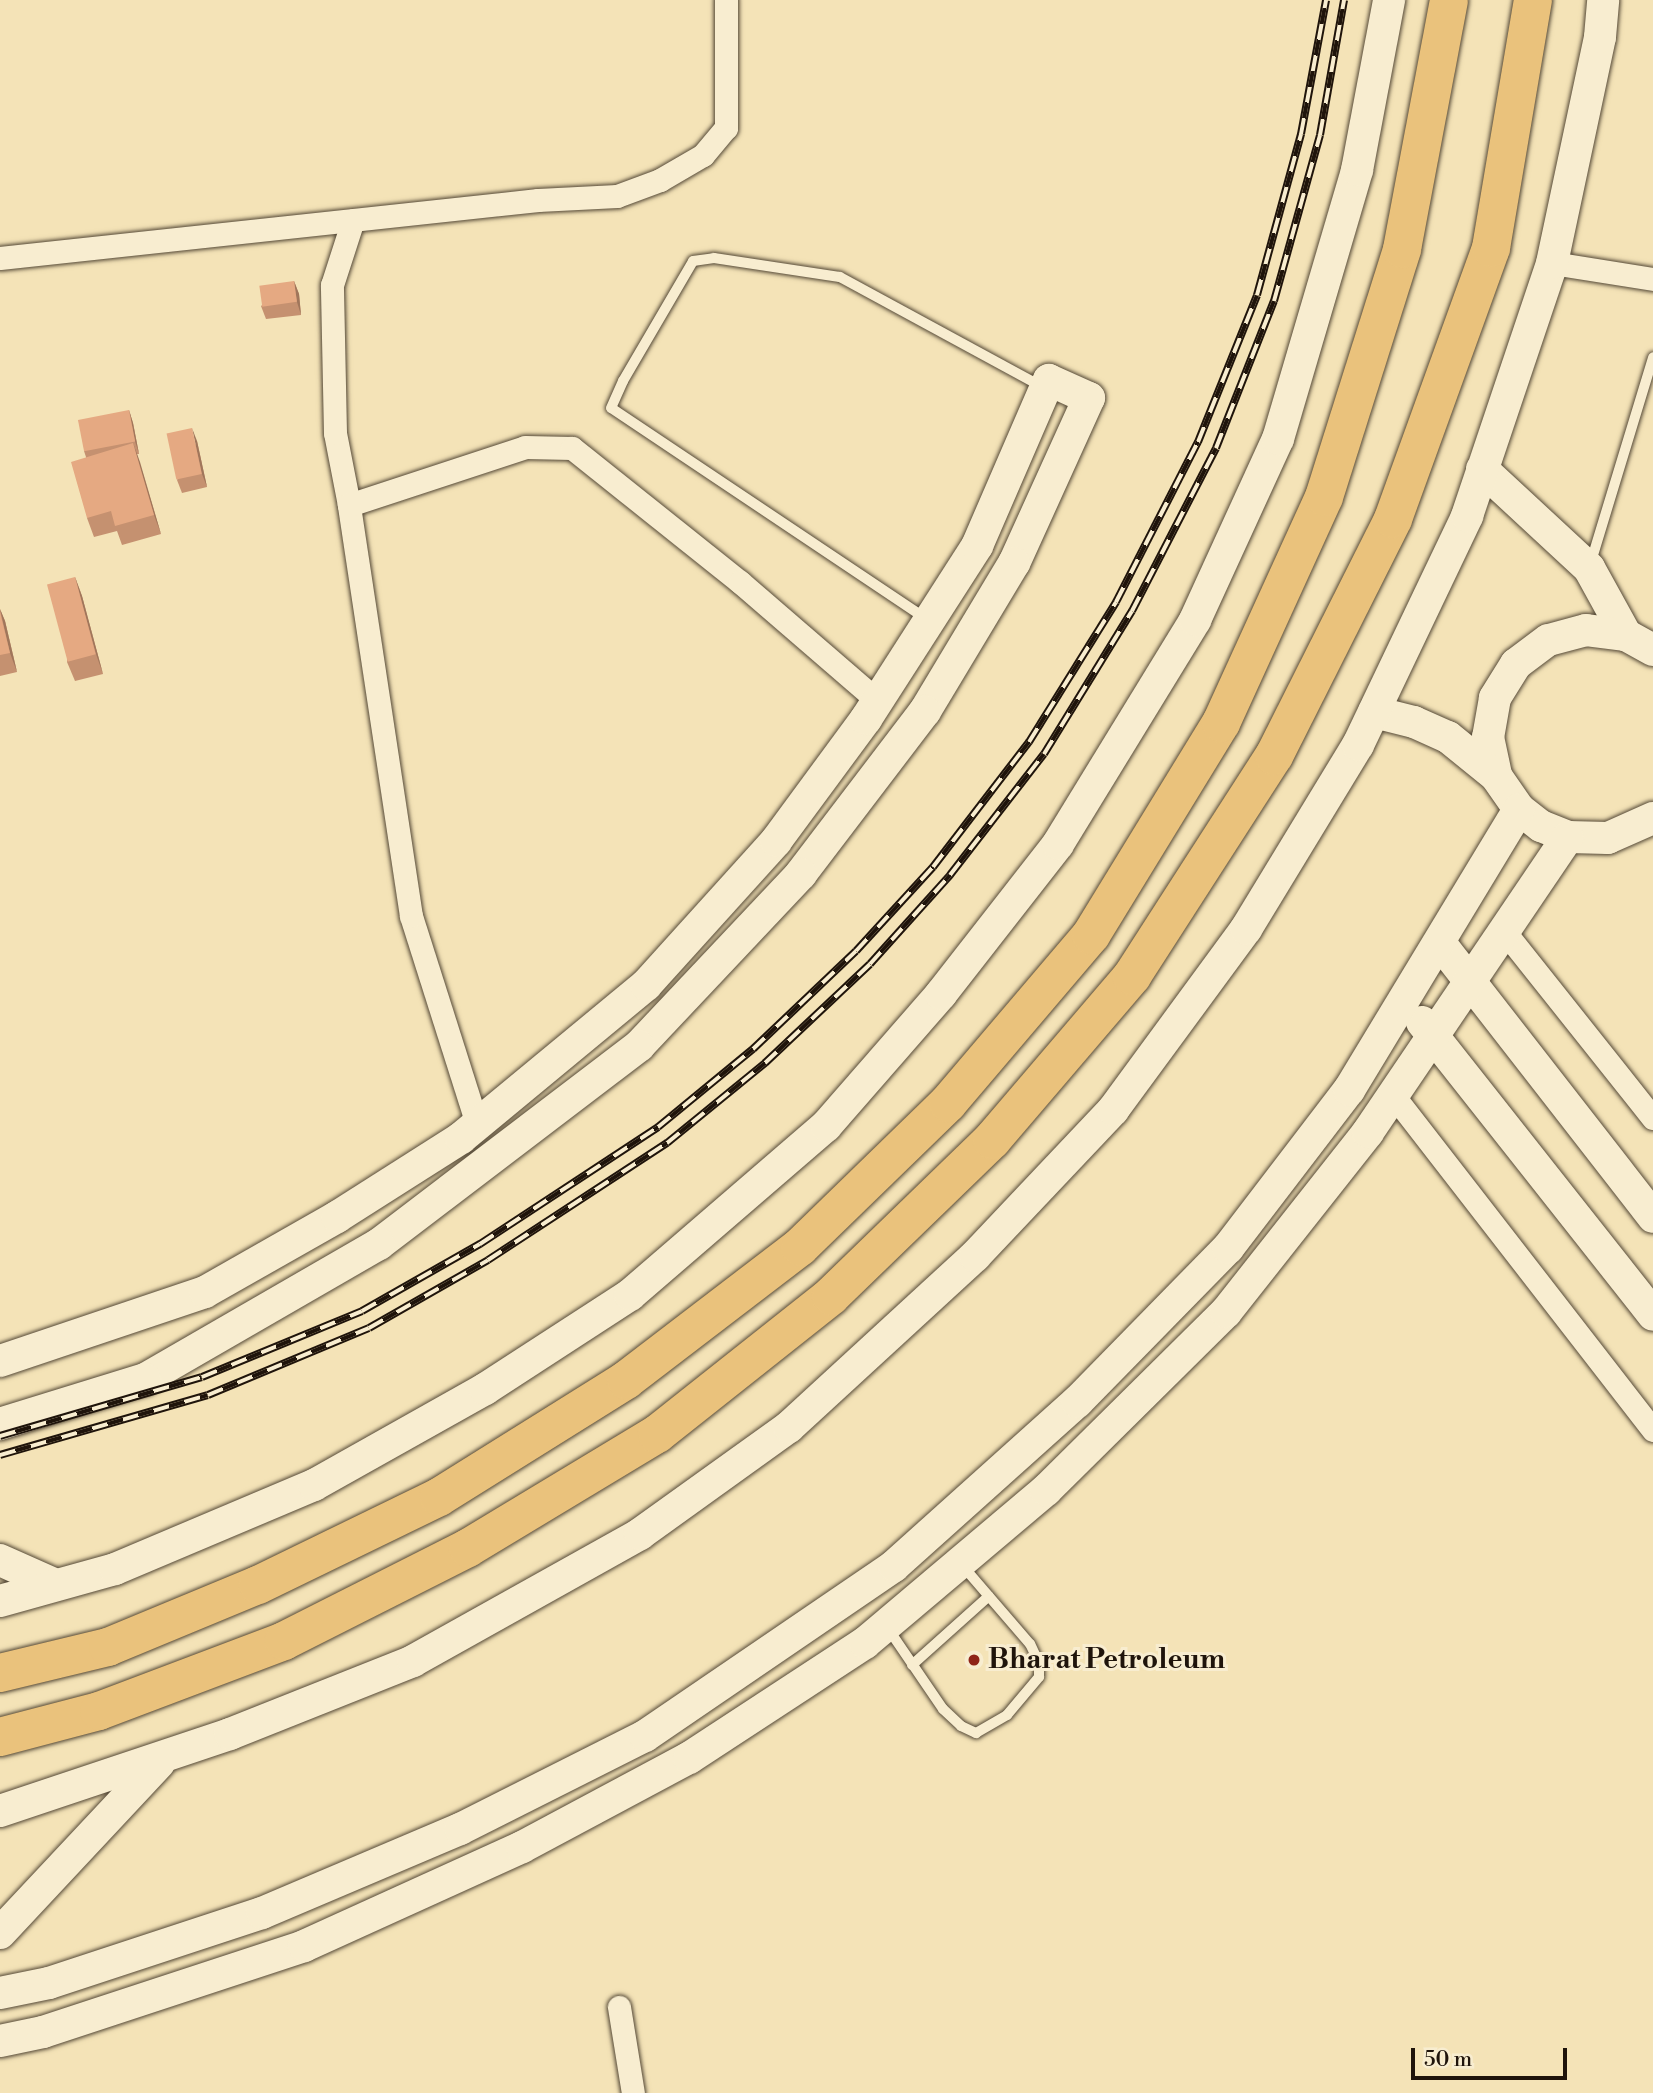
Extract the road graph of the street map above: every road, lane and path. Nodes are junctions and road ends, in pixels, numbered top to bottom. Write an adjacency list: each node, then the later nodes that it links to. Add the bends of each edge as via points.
1 (726, 0): 6 (street, via 726,128 703,155 660,180 617,196)
2 (1389, 0): 38 (street, via 1357,170 1278,439 1188,632 1058,844 941,995 826,1126 630,1295 485,1389 314,1485 115,1569)
3 (1449, 0): 44 (highway, via 1402,249 1324,496 1221,723 1098,923 948,1103 800,1247 626,1380 439,1497 258,1585 108,1647)
4 (1533, 0): 46 (highway, via 1491,248 1393,519 1259,779 1132,976 992,1140 831,1296 657,1434 468,1548 284,1641 99,1711)
5 (1602, 0): 8 (street, via 1600,37)
6 (353, 220): 7 (street); 13 (street, via 332,285 335,433)
7 (0, 258)
8 (1552, 263): 9 (street); 12 (street)
9 (1653, 279)
10 (1653, 358): 14 (lane)
11 (1045, 388): 15 (street, via 977,546); 15 (lane, via 840,277 714,258 693,261 623,381 611,408); 34 (street, via 1049,380 1090,397 1014,563 925,711 801,874 639,1046 379,1244 145,1379)
12 (1482, 469): 14 (street); 18 (street, via 1467,516)
13 (348, 505): 17 (street, via 525,447 572,448 740,582); 30 (street, via 411,916)
14 (1589, 568): 16 (street)
15 (928, 620): 17 (street)
16 (1646, 644): 19 (street, via 1587,630 1548,640 1516,664 1495,698 1488,737)
17 (878, 701): 30 (street, via 776,841 646,985)
18 (1374, 712): 19 (street, via 1448,737); 47 (street, via 1359,745 1246,929 1113,1110 975,1256 789,1427 640,1534 413,1661)
19 (1496, 776): 20 (street)
20 (1519, 809): 22 (street, via 1541,826); 24 (street)
21 (1653, 818): 22 (street, via 1608,838)
22 (1568, 837): 23 (street)
23 (1504, 931): 25 (street); 29 (street)
24 (1440, 943): 25 (street); 26 (street)
25 (1471, 981): 27 (street); 31 (street)
26 (1404, 1002): 27 (street); 42 (street, via 1349,1090 1228,1248 1077,1402 894,1566)
27 (1433, 1036): 28 (street); 32 (street)
28 (1393, 1095): 35 (street); 37 (street, via 1226,1312 1046,1490)
29 (1653, 1118)
30 (477, 1124): 33 (street, via 337,1217 205,1292)
31 (1653, 1217)
32 (1653, 1315)
33 (0, 1361)
34 (0, 1424)
35 (1653, 1430)
36 (0, 1560): 38 (street)
37 (960, 1563): 39 (lane); 41 (street)
38 (56, 1585): 40 (street)
39 (989, 1596): 43 (lane); 43 (lane, via 1030,1644 1039,1663 1039,1677 1007,1715 976,1733 961,1726)
40 (0, 1601)
41 (886, 1625): 43 (lane); 45 (street)
42 (784, 1641): 45 (street); 50 (street, via 645,1736 460,1829 262,1913 49,1983)
43 (912, 1665)
44 (0, 1673)
45 (810, 1679): 52 (street, via 688,1758 523,1847 304,1946 43,2032)
46 (0, 1737)
47 (163, 1758): 48 (street); 49 (street)
48 (0, 1811)
49 (0, 1933)
50 (0, 1993)
51 (619, 2007): 53 (street)
52 (0, 2041)
53 (633, 2093)

